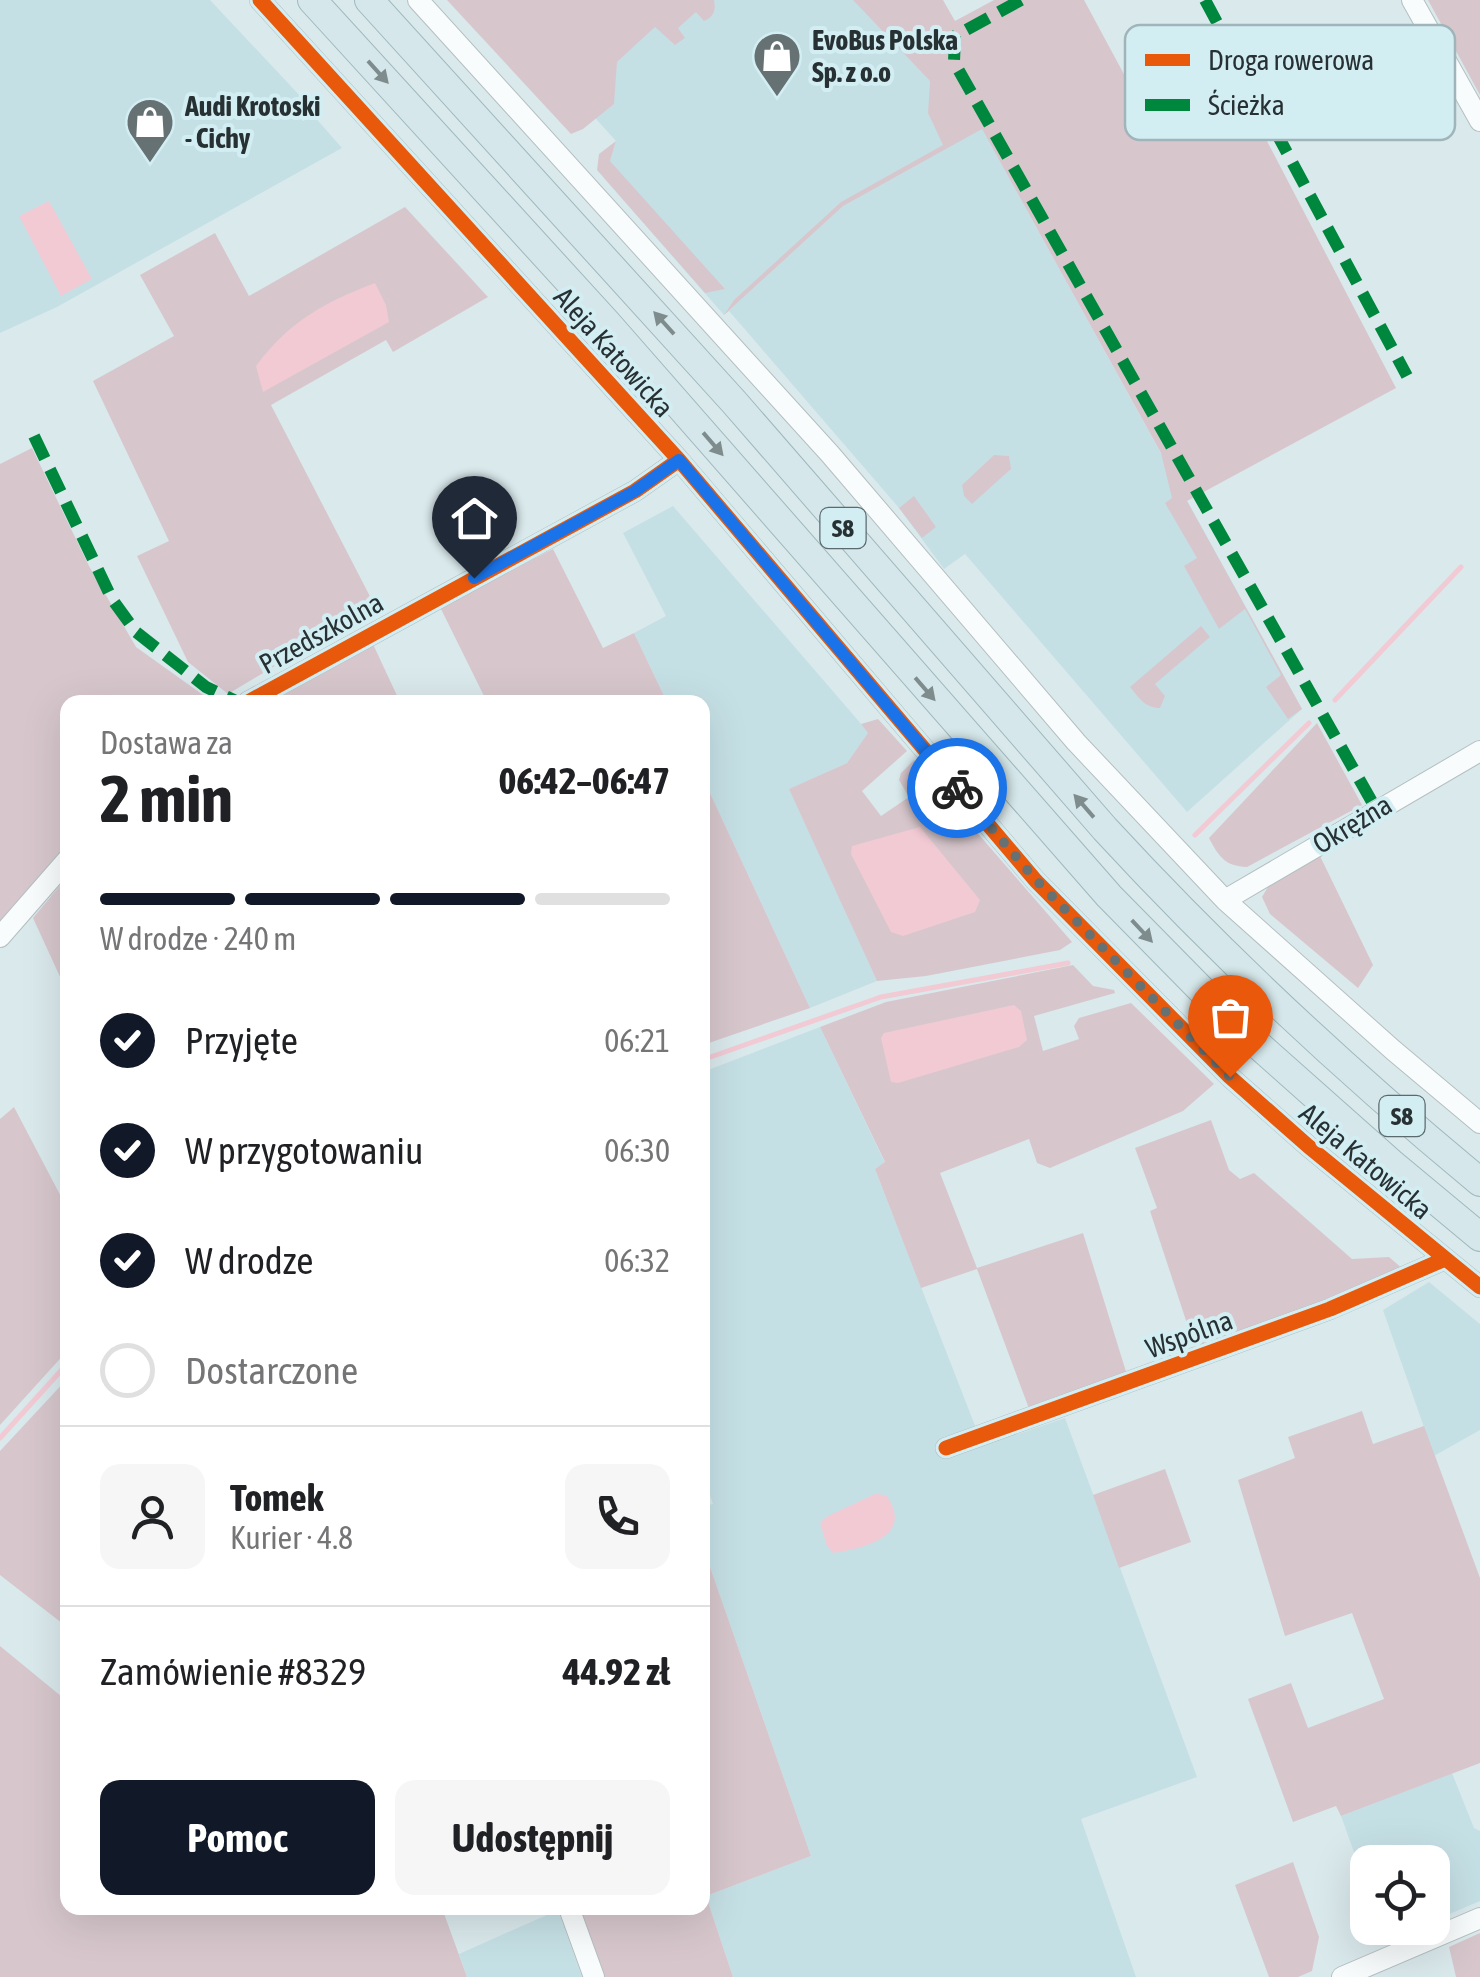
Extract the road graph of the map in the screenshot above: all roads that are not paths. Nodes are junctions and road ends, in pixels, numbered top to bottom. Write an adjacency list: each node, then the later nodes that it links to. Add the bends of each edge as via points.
1 (260, 0): 9 (street, Aleja Katowicka)
2 (312, 0): 17 (highway, S8, one-way to 17, via 631,350 1121,908 1238,1027)
3 (370, 0): 16 (highway, S8, one-way to 3, via 1324,1050 1164,893)
4 (418, 0): 13 (street, via 830,454 1076,742)
5 (1412, 0): 6 (street)
6 (1426, 25)
7 (1455, 77): 8 (street)
8 (1480, 122)
9 (679, 460): 10 (street, Przedszkolna, via 635,491); 18 (street, Aleja Katowicka, via 1036,880 1230,1077)
10 (261, 695)
11 (1480, 751): 13 (street, Okrężna)
12 (60, 867): 14 (street)
13 (1225, 900): 15 (street)
14 (0, 937)
15 (1480, 1123)
16 (1480, 1182)
17 (1480, 1237)
18 (1446, 1259): 19 (street, Aleja Katowicka); 20 (street, Wspólna, via 1330,1309)
19 (1480, 1287)
20 (946, 1448)
21 (572, 1915): 23 (street)
22 (1480, 1918): 24 (street)
23 (594, 1977)
24 (1342, 1977)

